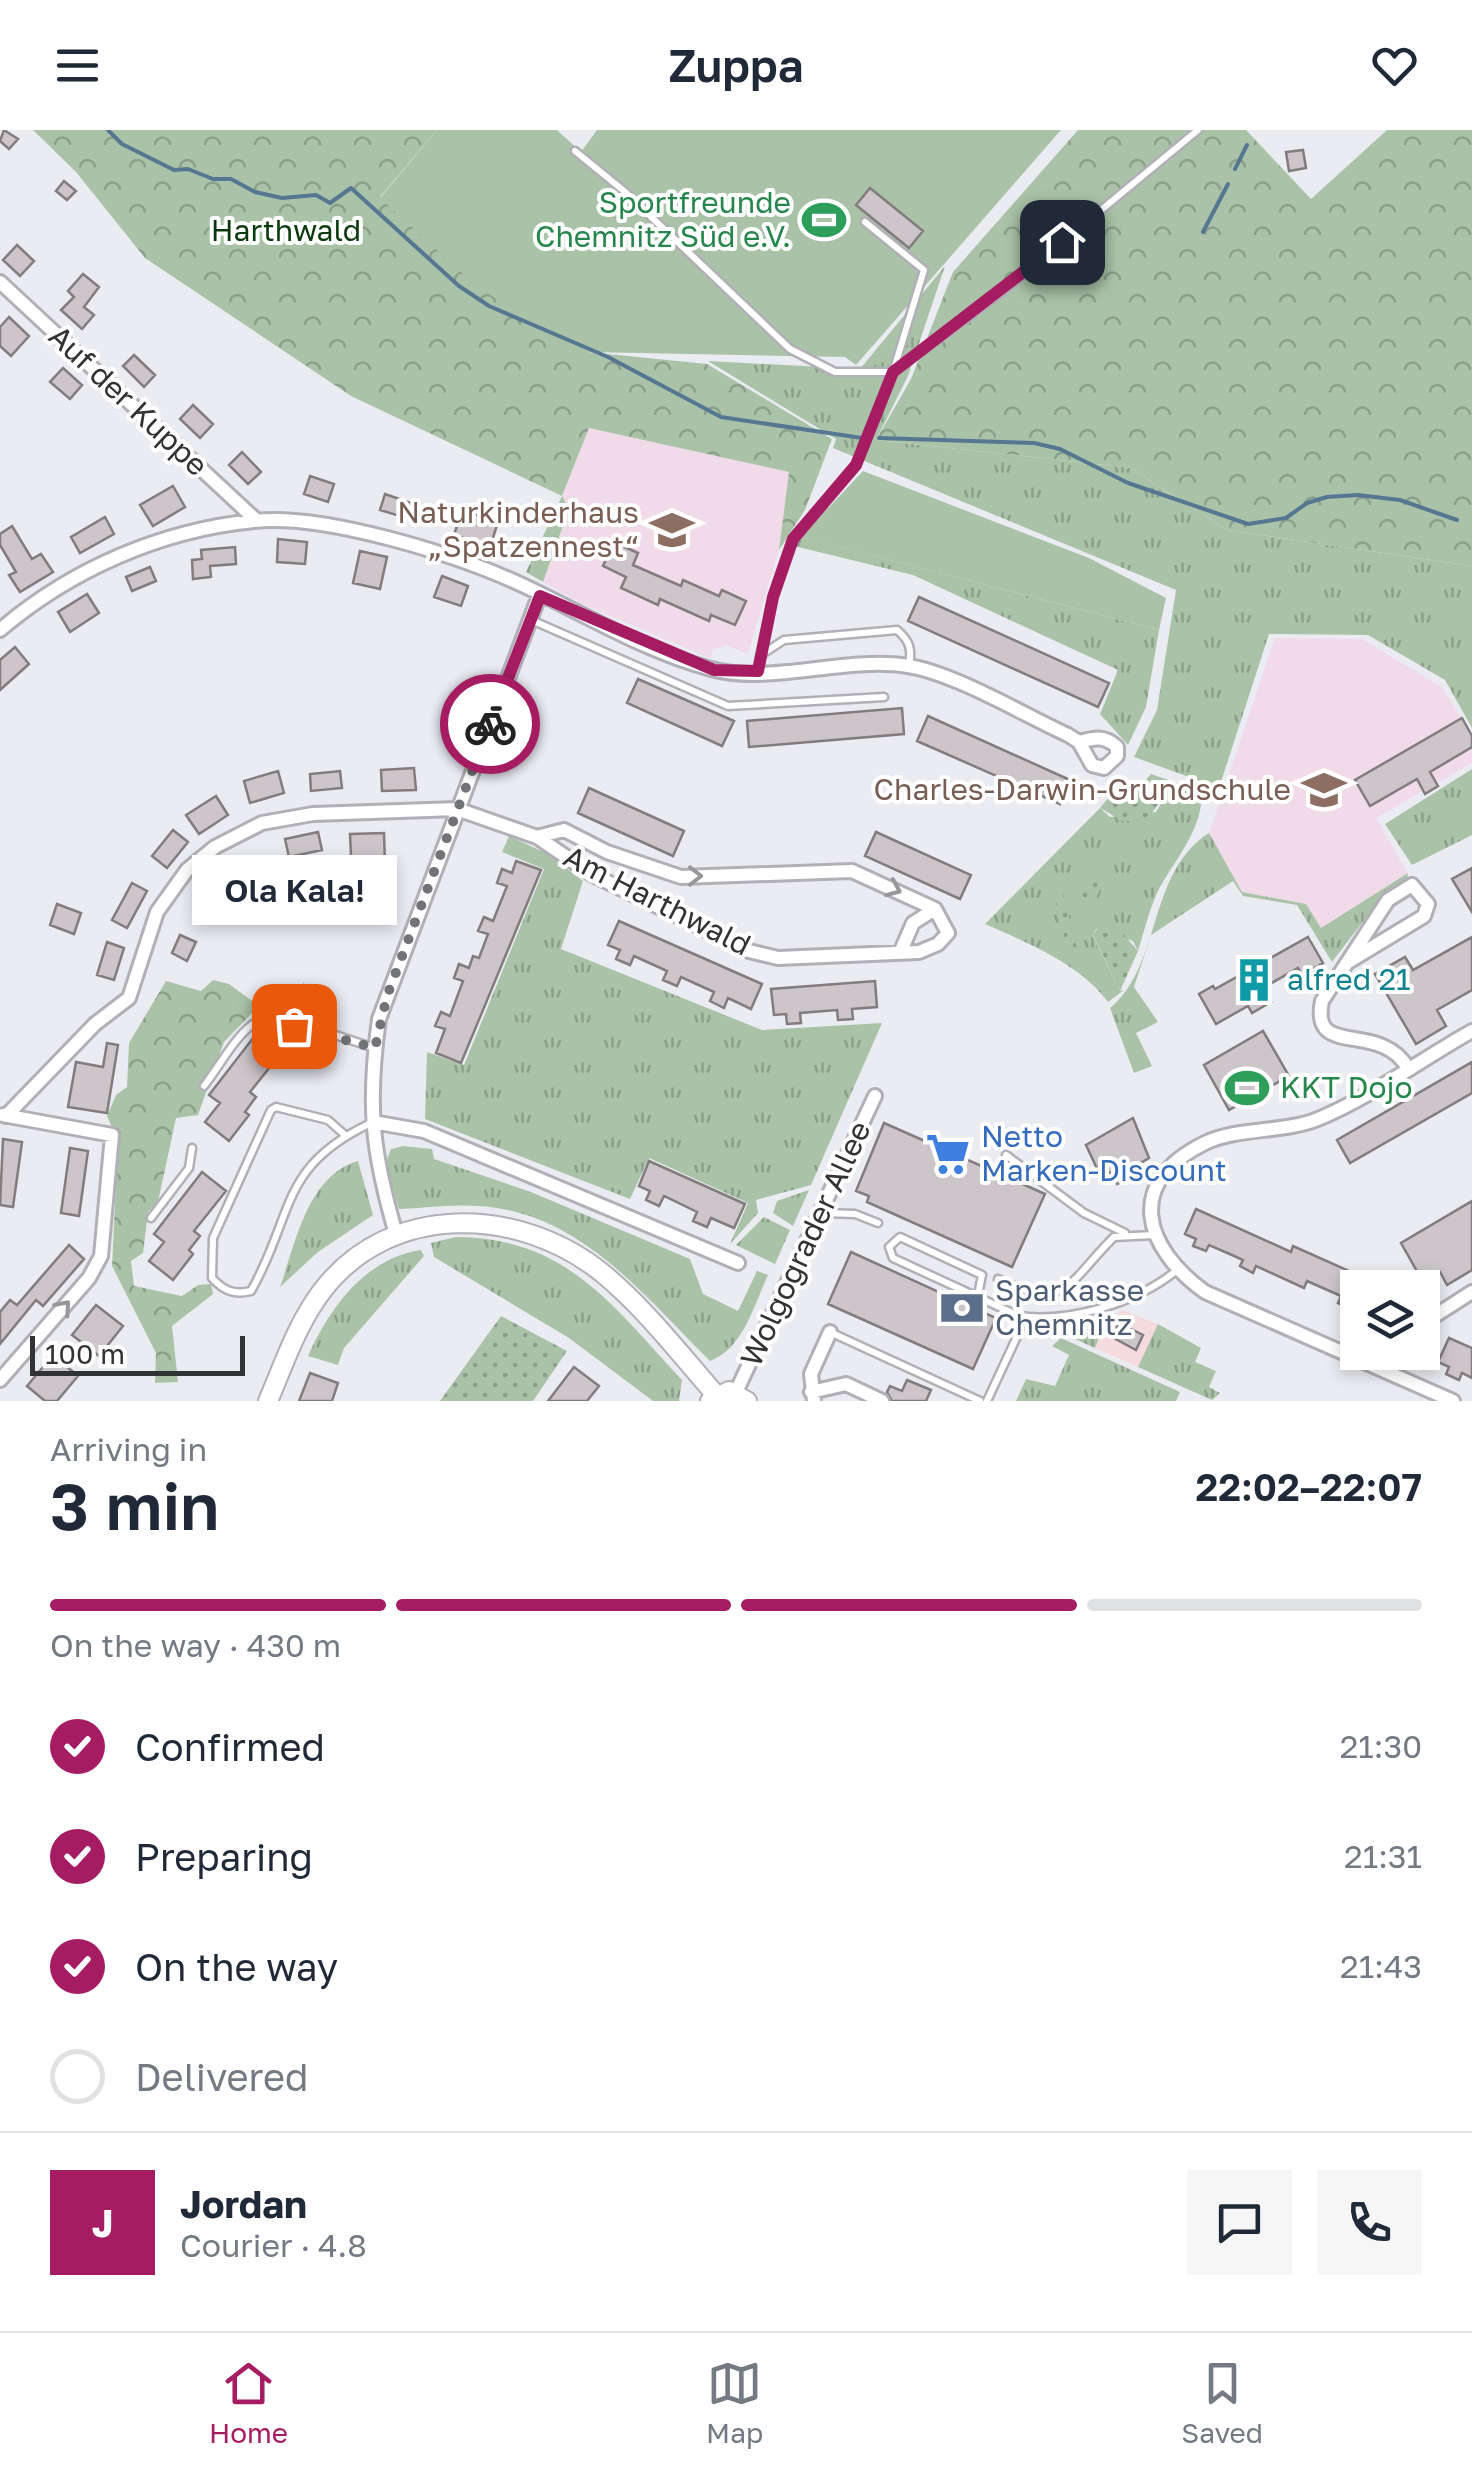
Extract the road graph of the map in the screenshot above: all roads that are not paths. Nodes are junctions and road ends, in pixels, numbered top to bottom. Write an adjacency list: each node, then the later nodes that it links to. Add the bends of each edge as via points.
1 (1198, 130): 5 (lane, via 1002,292)
2 (575, 151): 5 (lane, via 790,349 835,372)
3 (865, 222): 5 (lane, via 924,270)
4 (0, 282): 6 (street, Auf der Kuppe)
5 (893, 372): 10 (lane, via 856,465 793,539)
6 (256, 520): 7 (street, via 385,536); 9 (street, via 133,549 36,599)
7 (540, 596): 8 (street); 10 (street, via 714,670)
8 (530, 619): 12 (lane, via 728,706); 14 (street)
9 (0, 630)
10 (759, 664): 11 (street); 11 (lane, via 784,640 897,630 911,651)
11 (908, 666): 13 (street)
12 (884, 698)
13 (1078, 742)
14 (457, 810): 15 (street, Am Harthwald); 20 (street, via 387,996); 24 (street, via 314,814 262,824 215,847 157,912 129,998)
15 (537, 837): 16 (street, Am Harthwald, one-way to 16, via 564,830 681,877 852,871); 17 (street, Am Harthwald, via 594,875 750,951 807,960)
16 (935, 909): 17 (street, via 913,923); 17 (street, Am Harthwald, via 948,933 928,948)
17 (900, 953)
18 (1348, 962): 18 (street, via 1388,900 1412,885 1422,893 1428,904 1424,916); 21 (street, via 1322,1001 1323,1027 1333,1036 1378,1041)
19 (1472, 1031): 21 (street)
20 (375, 1048): 22 (lane, via 262,1019); 25 (street)
21 (1408, 1068): 34 (street, via 1317,1120 1208,1142 1185,1156 1153,1198)
22 (204, 1086)
23 (875, 1096): 29 (street, Wolgograder Allee)
24 (3, 1115): 44 (street, one-way to 24, via 101,1256 112,1135)
25 (372, 1122): 26 (lane); 33 (street, via 374,1160); 35 (street, via 424,1132)
26 (345, 1136): 26 (lane, via 326,1148 288,1196 251,1291 221,1288 212,1278 213,1238 272,1110 328,1120)
27 (192, 1148): 30 (lane, via 189,1168)
28 (1006, 1155): 32 (lane, via 1084,1213)
29 (822, 1212): 31 (lane); 46 (street, Wolgograder Allee)
30 (151, 1218)
31 (878, 1223)
32 (1125, 1233): 34 (lane); 37 (lane, via 1064,1292 1044,1296)
33 (396, 1234): 47 (main road, Wolgograder Allee, via 477,1221 564,1246 614,1284); 49 (main road, Wolgograder Allee, via 344,1267 323,1290 305,1315)
34 (1154, 1235): 36 (street)
35 (738, 1263)
36 (1176, 1271): 41 (lane, via 1157,1286 1062,1318); 43 (street, via 1206,1292)
37 (998, 1279)
38 (1471, 1293): 40 (street)
39 (978, 1295): 39 (lane, via 892,1258 889,1247 900,1237 982,1275); 41 (lane)
40 (1440, 1313)
41 (1018, 1316): 51 (lane, via 1021,1328)
42 (830, 1332): 45 (street, Wolgograder Allee, via 815,1360); 48 (lane)
43 (1390, 1371): 52 (street)
44 (0, 1380)
45 (812, 1396): 50 (street, Wolgograder Allee, via 846,1384)
46 (741, 1397): 47 (main road, Wolgograder Allee)
47 (713, 1398)
48 (970, 1399): 51 (lane)
49 (268, 1401)
50 (882, 1401)
51 (983, 1401)
52 (1453, 1401)

